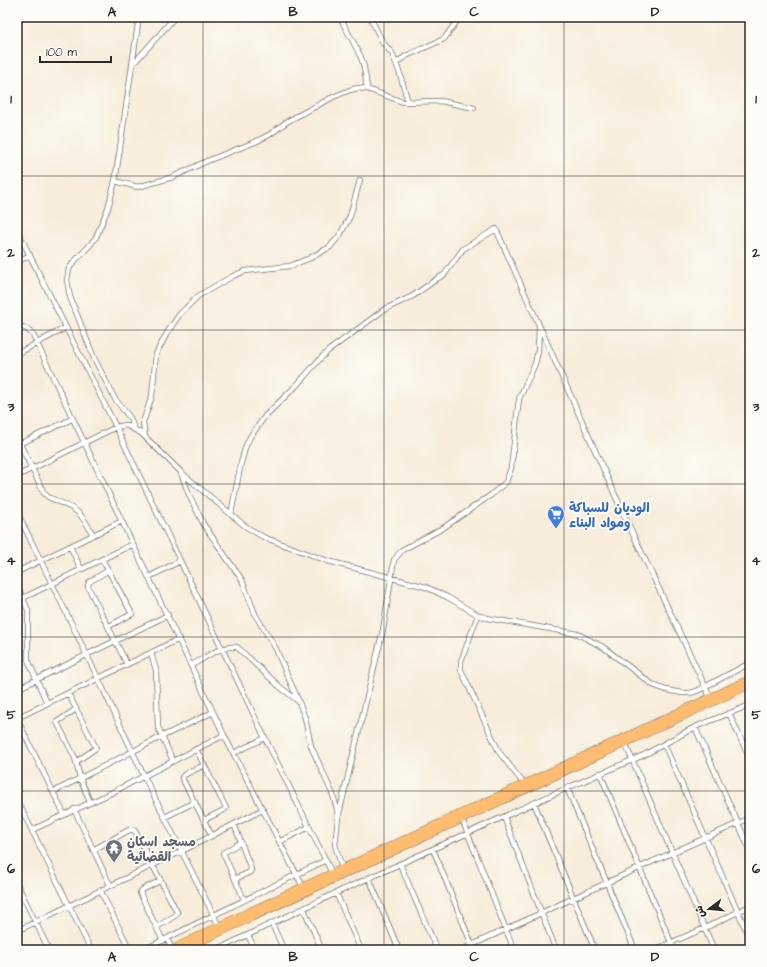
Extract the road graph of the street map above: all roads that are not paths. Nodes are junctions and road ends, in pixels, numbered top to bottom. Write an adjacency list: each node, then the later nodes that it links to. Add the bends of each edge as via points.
1 (139, 17): 7 (street)
2 (175, 17): 7 (street)
3 (340, 17): 8 (street, via 361,58)
4 (370, 17): 6 (street)
5 (460, 17): 6 (street, via 444,39)
6 (396, 63): 9 (street)
7 (133, 64): 12 (street)
8 (367, 89): 9 (street); 12 (street, via 358,88 343,93 288,121 255,142 164,180 138,187)
9 (408, 102): 10 (street, via 441,101)
10 (474, 108)
11 (360, 180): 26 (street, via 350,216 330,247 290,266 252,270 233,276 198,296 179,315 156,354 152,396 144,422)
12 (115, 182): 25 (street, via 102,226 90,245 73,263 67,280 72,303 94,358 115,399 130,418)
13 (18, 232): 14 (street)
14 (30, 255): 15 (street); 18 (street)
15 (17, 262)
16 (17, 325): 19 (street, via 31,332)
17 (539, 326): 34 (street, via 496,229 463,249 444,275 413,296 385,309 328,351 266,415 246,445); 46 (street, via 535,364 519,399 511,468 506,482 443,528 402,550 394,560); 66 (street)
18 (66, 328): 19 (street); 24 (street)
19 (37, 343): 20 (street); 23 (street)
20 (17, 354)
21 (17, 391): 22 (street)
22 (17, 415)
23 (72, 418): 28 (street); 29 (street)
24 (116, 427): 25 (street, via 123,425); 28 (street); 41 (street)
25 (134, 428): 26 (street)
26 (145, 436): 31 (street)
27 (17, 438): 29 (street)
28 (84, 442): 30 (street); 35 (street)
29 (18, 445): 30 (street)
30 (31, 468): 32 (street); 36 (street, via 44,493 77,510)
31 (180, 471): 34 (street); 70 (street, via 204,525 242,580 256,616 275,647)
32 (17, 476)
33 (17, 512): 40 (street)
34 (231, 514): 46 (street, via 263,537 328,561)
35 (122, 521): 36 (street); 37 (street)
36 (93, 535): 38 (street)
37 (133, 544): 39 (street); 45 (street)
38 (70, 546): 40 (street); 42 (street)
39 (102, 559): 42 (street); 43 (street)
40 (40, 560): 44 (street); 47 (street)
41 (180, 561): 45 (street); 56 (street)
42 (81, 569): 47 (street)
43 (109, 570): 53 (street, via 88,585); 53 (street, via 132,614)
44 (17, 572)
45 (149, 577): 52 (street)
46 (392, 577): 51 (street, via 426,587); 107 (street, via 383,630)
47 (52, 583): 49 (street); 58 (street)
48 (17, 585): 49 (street)
49 (23, 598): 50 (street); 64 (street, via 28,610 28,660)
50 (17, 601)
51 (478, 615): 66 (street, via 578,634 598,643 653,685 666,690 690,693); 94 (street, via 461,661 461,670 499,752)
52 (168, 616): 54 (street); 55 (street)
53 (109, 626): 55 (street)
54 (179, 638): 57 (street); 61 (street)
55 (116, 641): 58 (street); 60 (street)
56 (223, 648): 61 (street); 70 (street, via 239,648); 80 (street)
57 (151, 653): 60 (street); 79 (street, via 156,670 157,725)
58 (87, 656): 62 (street); 64 (street)
59 (750, 663): 66 (street)
60 (127, 664): 62 (street)
61 (192, 666): 74 (street)
62 (98, 678): 68 (street); 84 (street)
63 (750, 679): 69 (highway)
64 (36, 680): 67 (street); 71 (street)
65 (750, 685): 81 (highway)
66 (705, 687): 69 (street)
67 (17, 689)
68 (68, 692): 71 (street); 73 (street)
69 (710, 697): 94 (highway)
70 (299, 702): 107 (street, via 311,746 335,801)
71 (47, 703): 76 (street)
72 (750, 704): 75 (street)
73 (76, 709): 89 (street, via 57,722); 89 (street, via 96,748)
74 (213, 712): 78 (street); 79 (street)
75 (729, 713): 77 (street); 86 (street)
76 (17, 718): 96 (street)
77 (695, 727): 82 (street); 112 (street)
78 (224, 735): 83 (street); 85 (street)
79 (161, 737): 84 (street); 88 (street)
80 (265, 738): 85 (street); 113 (street)
81 (625, 743): 87 (street); 109 (highway)
82 (664, 744): 87 (street); 117 (street)
83 (196, 749): 88 (street); 90 (street)
84 (132, 752): 92 (street); 93 (street)
85 (234, 753): 103 (street)
86 (750, 759)
87 (632, 760): 91 (street); 124 (street)
88 (173, 761): 92 (street)
89 (76, 762): 93 (street)
90 (204, 765): 99 (street, via 182,777); 110 (street, via 226,808)
91 (600, 773): 95 (street); 129 (street)
92 (144, 776): 98 (street); 105 (street)
93 (80, 778): 96 (street); 98 (street)
94 (524, 784): 128 (highway)
95 (567, 788): 100 (street); 135 (street)
96 (53, 792): 104 (street)
97 (17, 800): 101 (street)
98 (90, 802): 102 (street)
99 (195, 802): 105 (street); 110 (street)
100 (534, 803): 106 (street); 141 (street)
101 (19, 808): 114 (street)
102 (74, 809): 104 (street); 121 (street)
103 (262, 810): 111 (street); 119 (street)
104 (64, 814): 114 (street)
105 (165, 817): 123 (street)
106 (504, 817): 115 (street); 147 (street)
107 (338, 818): 128 (street, via 335,845)
108 (750, 818): 112 (street)
109 (462, 819): 115 (street); 166 (highway)
110 (204, 820): 116 (street)
111 (234, 824): 116 (street); 118 (street)
112 (738, 824): 117 (street); 122 (street)
113 (309, 827): 119 (street); 125 (street)
114 (32, 830): 143 (street)
115 (468, 834): 120 (street); 154 (street)
116 (212, 836): 123 (street)
117 (706, 839): 124 (street); 146 (street)
118 (242, 842): 133 (street, via 251,869 250,872); 133 (street, via 223,852)
119 (279, 842): 131 (street)
120 (433, 849): 126 (street); 160 (street)
121 (93, 850): 127 (street, via 131,829); 137 (street)
122 (750, 850)
123 (182, 851): 127 (street); 148 (street)
124 (672, 853): 129 (street); 153 (street)
125 (326, 860): 130 (street); 131 (street)
126 (400, 864): 132 (street); 173 (street)
127 (154, 865): 134 (street); 137 (street)
128 (342, 868): 130 (highway)
129 (639, 868): 135 (street); 159 (street)
130 (332, 873): 138 (highway)
131 (296, 875): 138 (street); 142 (street)
132 (369, 878): 140 (street); 172 (street)
133 (235, 879): 142 (street)
134 (161, 880): 151 (street, via 177,913); 151 (street, via 142,890 140,894)
135 (607, 883): 141 (street); 178 (street)
136 (17, 884): 149 (street)
137 (110, 885): 139 (street)
138 (302, 886): 152 (highway)
139 (100, 890): 143 (street); 164 (street)
140 (336, 893): 145 (street); 171 (street)
141 (574, 899): 147 (street); 177 (street)
142 (244, 900): 148 (street)
143 (68, 905): 149 (street); 163 (street)
144 (750, 906): 146 (street)
145 (304, 909): 150 (street); 170 (street)
146 (738, 912): 153 (street); 157 (street)
147 (542, 914): 154 (street); 176 (street)
148 (214, 916): 152 (street); 158 (street)
149 (36, 922): 155 (street); 162 (street)
150 (272, 924): 156 (street); 169 (street)
151 (157, 926): 158 (street)
152 (219, 926): 161 (highway)
153 (705, 928): 159 (street); 181 (street)
154 (506, 930): 160 (street); 175 (street)
155 (17, 931)
156 (248, 935): 167 (street); 168 (street)
157 (750, 939)
158 (165, 940): 161 (street); 165 (street)
159 (670, 942): 179 (street); 180 (street)
160 (473, 948): 174 (street)
161 (171, 949)
162 (49, 950)
163 (90, 950)
164 (130, 950)
165 (143, 950)
166 (182, 950)
167 (216, 950)
168 (255, 950)
169 (284, 950)
170 (322, 950)
171 (361, 950)
172 (399, 950)
173 (436, 950)
174 (461, 950)
175 (514, 950)
176 (556, 950)
177 (595, 950)
178 (635, 950)
179 (654, 950)
180 (674, 950)
181 (714, 950)

